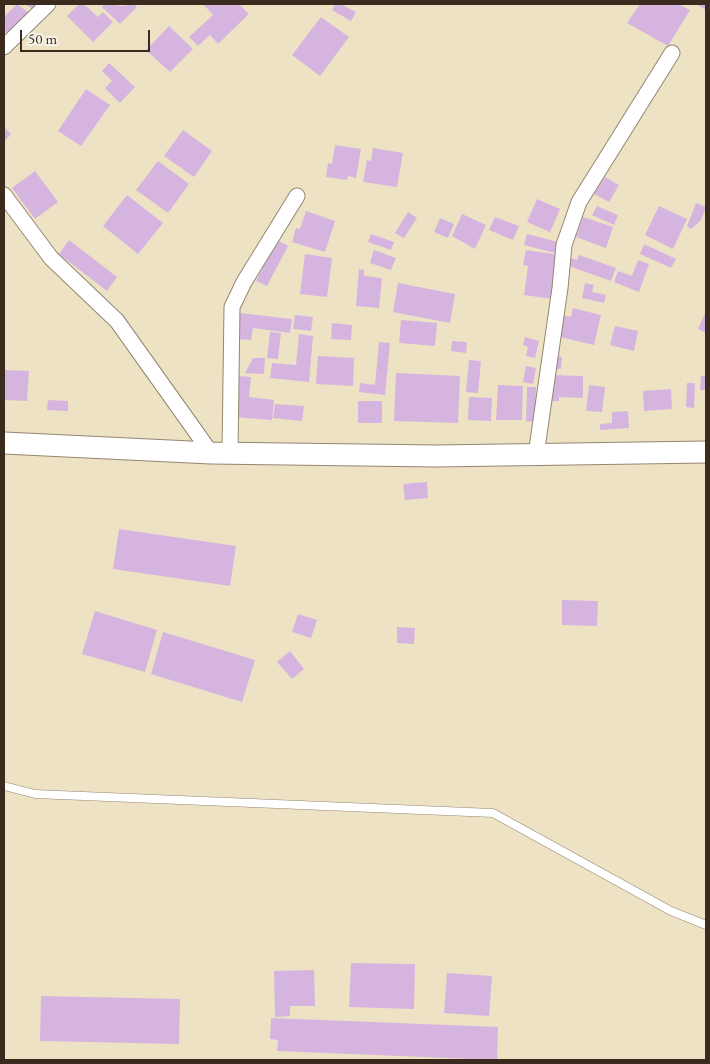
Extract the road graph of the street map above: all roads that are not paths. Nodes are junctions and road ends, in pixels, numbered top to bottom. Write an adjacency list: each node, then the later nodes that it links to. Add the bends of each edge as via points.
1 (48, 4): 2 (street)
2 (4, 46)
3 (672, 53): 9 (street, via 579,202 564,245)
4 (4, 195): 8 (street, via 51,258 117,321)
5 (297, 196): 8 (street, via 232,307)
6 (4, 443): 8 (main road)
7 (706, 452): 9 (main road)
8 (220, 453): 9 (main road)
9 (536, 455)
10 (4, 786): 11 (lane, via 36,794 494,813 671,911)
11 (706, 924)

